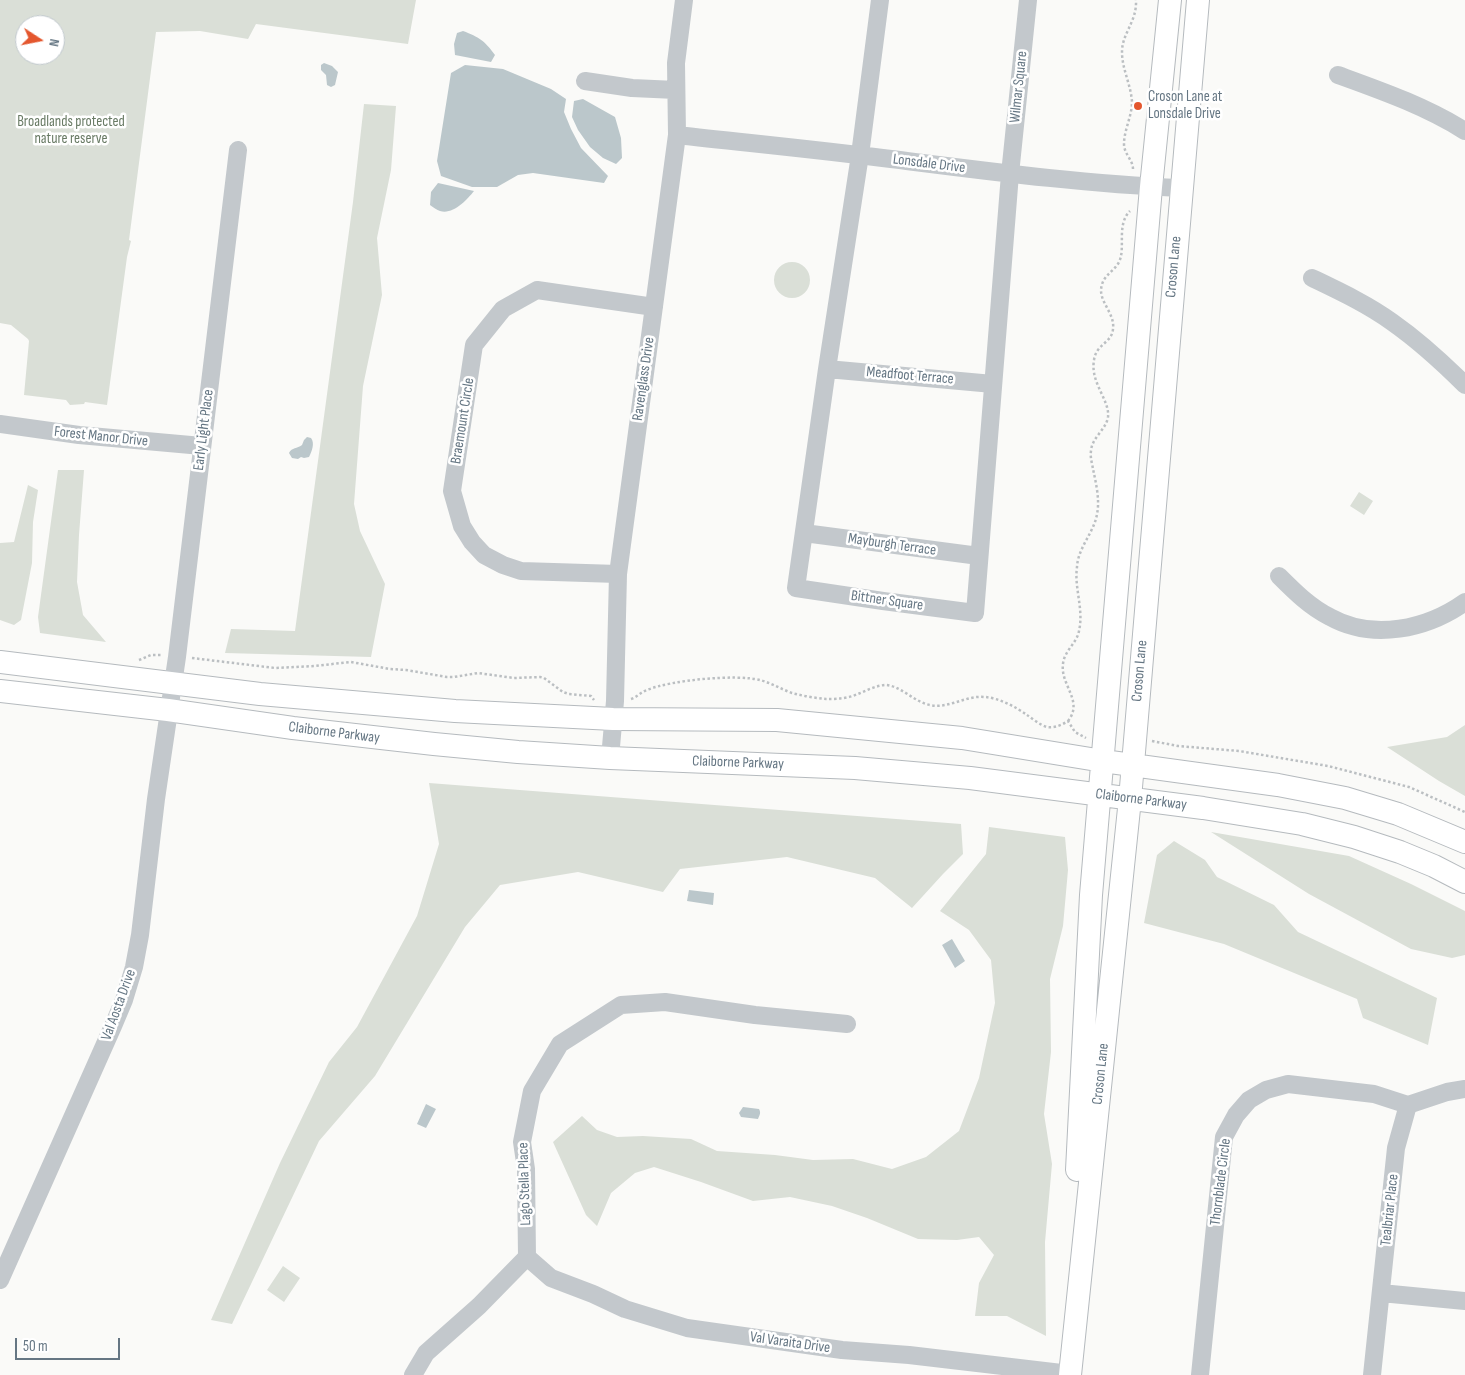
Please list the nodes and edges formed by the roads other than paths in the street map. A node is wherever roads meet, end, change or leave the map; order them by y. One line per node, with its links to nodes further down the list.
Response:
1 (684, 0): 8 (street, Ravenglass Drive)
2 (880, 0): 12 (street)
3 (1028, 0): 13 (street, Wilmar Square)
4 (1170, 0): 14 (main road, Croson Lane)
5 (1198, 0): 15 (main road, Croson Lane)
6 (1338, 75): 9 (street)
7 (585, 81): 8 (street)
8 (676, 90): 10 (street, Ravenglass Drive)
9 (1465, 131)
10 (677, 135): 12 (street, Lonsdale Drive); 17 (street, Ravenglass Drive)
11 (238, 150): 22 (street, Early Light Place)
12 (860, 155): 13 (street, Lonsdale Drive); 18 (street, Bittner Square)
13 (1010, 174): 14 (street, Lonsdale Drive); 19 (street, Bittner Square)
14 (1142, 186): 15 (street, Lonsdale Drive); 34 (main road, Croson Lane)
15 (1181, 188): 35 (main road, Croson Lane)
16 (1312, 278): 20 (street)
17 (654, 307): 25 (street, Ravenglass Drive); 25 (street, Braemount Circle)
18 (827, 368): 19 (street, Meadfoot Terrace); 23 (street, Bittner Square)
19 (994, 384): 24 (street, Bittner Square)
20 (1465, 385)
21 (0, 424): 22 (street, Forest Manor Drive)
22 (202, 446): 29 (street, Early Light Place)
23 (804, 533): 24 (street, Mayburgh Terrace); 24 (street, Bittner Square)
24 (979, 556)
25 (618, 574): 32 (street, Ravenglass Drive)
26 (1279, 576): 27 (street)
27 (1465, 602)
28 (0, 662): 29 (main road, Claiborne Parkway)
29 (172, 684): 31 (street, Early Light Place); 32 (main road, Claiborne Parkway)
30 (0, 691): 31 (main road, Claiborne Parkway)
31 (168, 710): 33 (main road, Claiborne Parkway); 44 (street, Val Aosta Drive)
32 (613, 719): 33 (street, Ravenglass Drive); 34 (main road, Claiborne Parkway)
33 (610, 758): 36 (main road, Claiborne Parkway)
34 (1103, 761): 35 (main road, Claiborne Parkway); 36 (main road, Croson Lane)
35 (1132, 764): 37 (main road, Croson Lane); 38 (main road, Claiborne Parkway)
36 (1099, 794): 37 (main road, Claiborne Parkway); 47 (main road, Croson Lane)
37 (1130, 799): 39 (main road, Claiborne Parkway); 47 (main road, Croson Lane)
38 (1465, 842)
39 (1465, 882)
40 (847, 1024): 43 (street, Lago Stella Place)
41 (1465, 1089): 42 (street)
42 (1408, 1105): 45 (street, Tealbriar Place); 50 (street, Thornblade Circle)
43 (527, 1257): 48 (street); 49 (street, Val Varaita Drive)
44 (0, 1280)
45 (1381, 1293): 46 (street); 51 (street, Tealbriar Place)
46 (1465, 1301)
47 (1074, 1341): 49 (main road, Croson Lane)
48 (413, 1375)
49 (1070, 1375)
50 (1200, 1375)
51 (1372, 1375)

